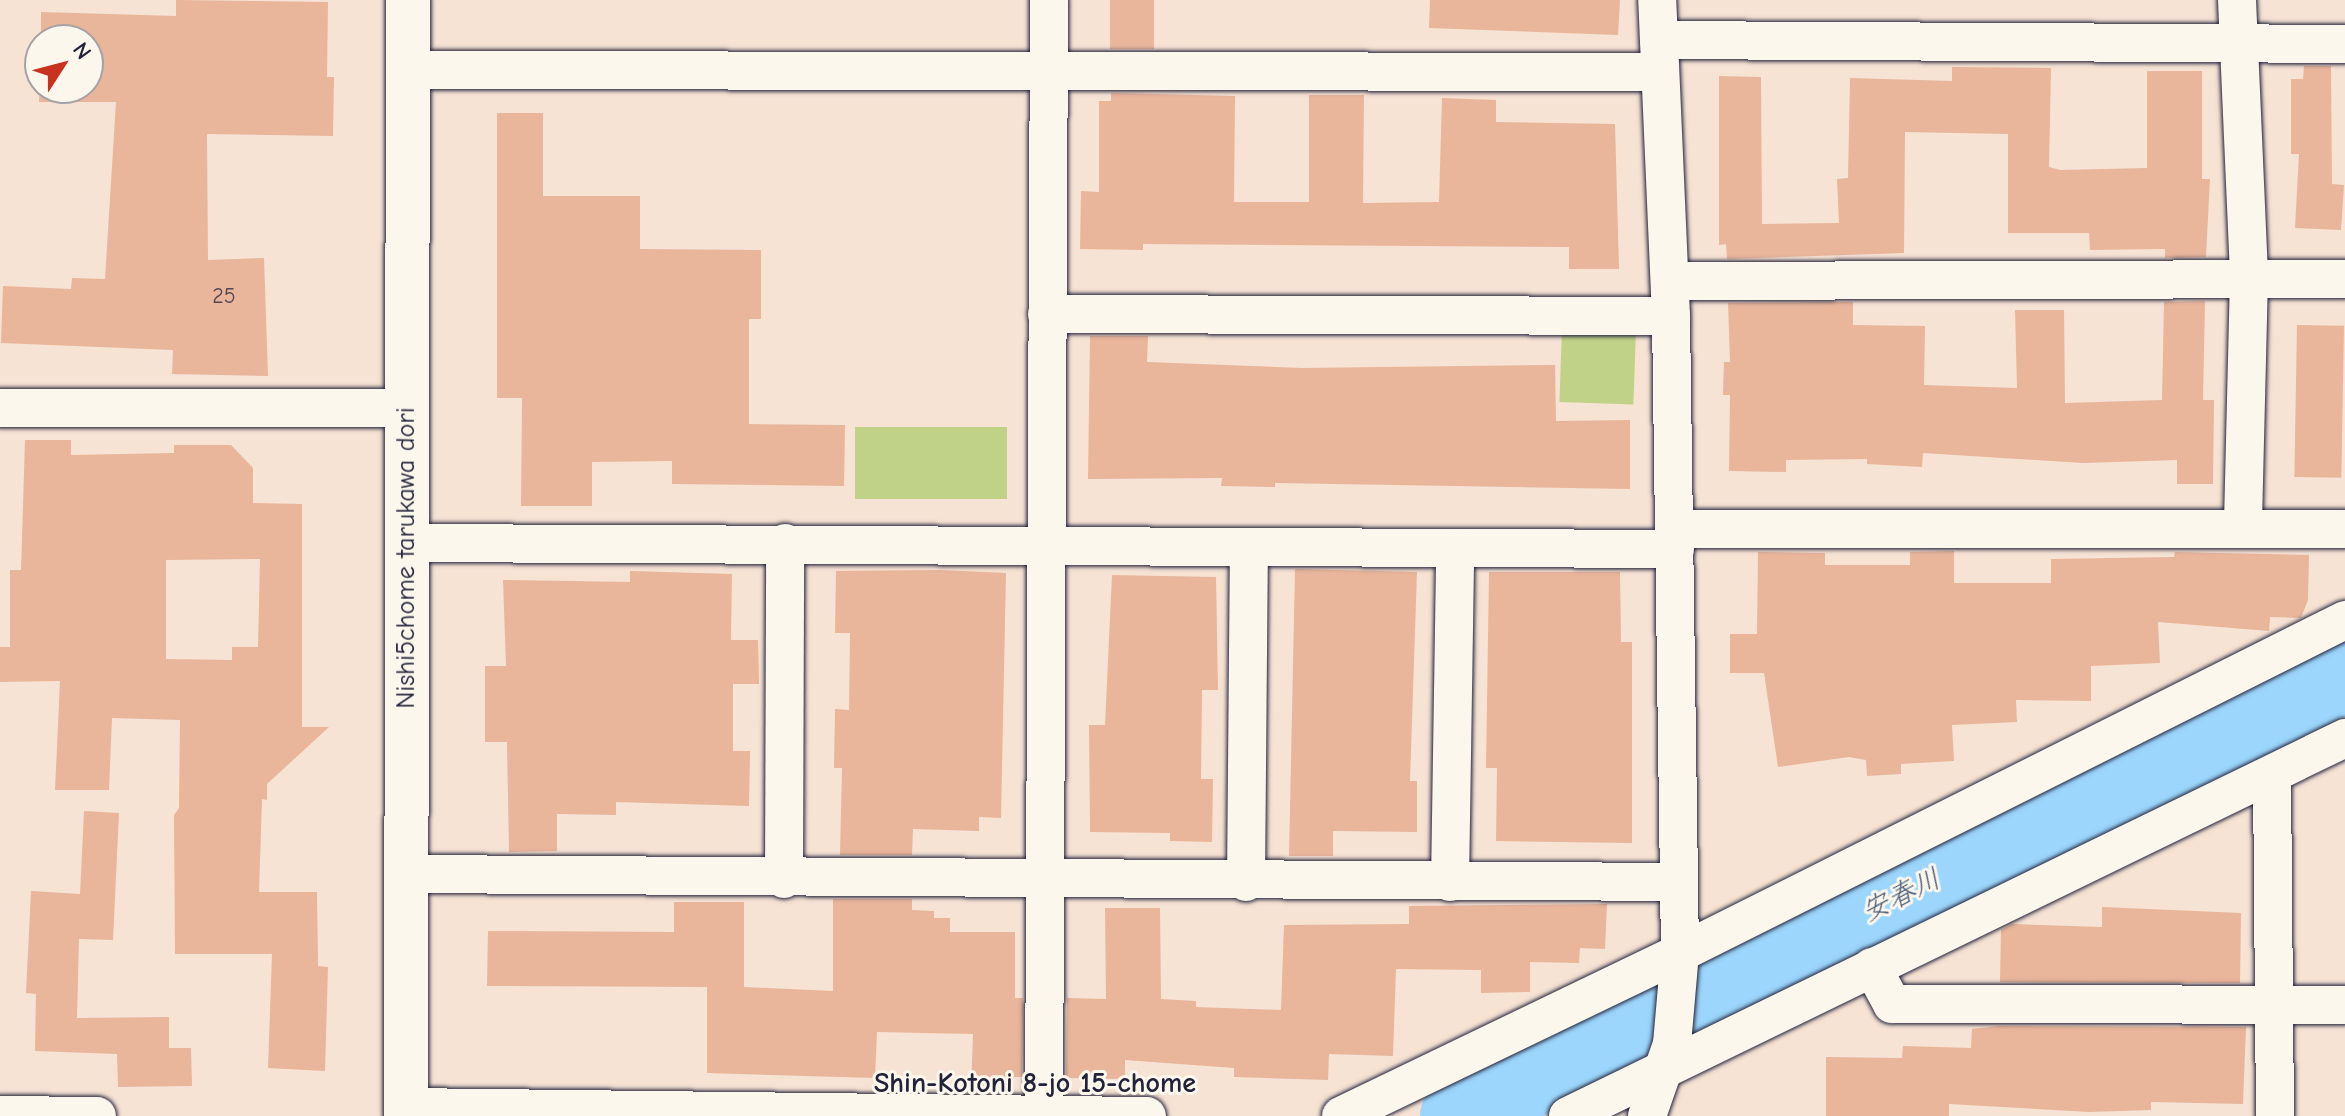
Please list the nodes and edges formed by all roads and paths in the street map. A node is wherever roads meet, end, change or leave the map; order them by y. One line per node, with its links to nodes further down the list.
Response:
1 (408, 0): 9 (main road, Nishi5chome tarukawa dori)
2 (1049, 0): 8 (street)
3 (1657, 0): 7 (street)
4 (2237, 0): 5 (street)
5 (2236, 43): 6 (street); 7 (street); 10 (street)
6 (2345, 44)
7 (1660, 56): 8 (street); 12 (street)
8 (1047, 69): 9 (street); 13 (street)
9 (406, 70): 15 (main road, Nishi5chome tarukawa dori)
10 (2249, 277): 11 (street); 12 (street); 16 (street)
11 (2345, 279)
12 (1671, 299): 13 (street); 18 (street)
13 (1047, 314): 21 (street)
14 (0, 408): 15 (street)
15 (407, 408): 19 (main road, Nishi5chome tarukawa dori)
16 (2243, 526): 17 (street); 18 (street)
17 (2345, 529)
18 (1674, 539): 23 (street); 32 (street)
19 (406, 543): 20 (street); 27 (main road, Nishi5chome tarukawa dori)
20 (785, 543): 21 (street); 28 (street)
21 (1045, 545): 22 (street); 29 (street)
22 (1249, 547): 23 (street); 30 (street)
23 (1455, 549): 31 (street)
24 (2345, 620): 33 (street)
25 (2345, 738): 26 (street)
26 (2272, 775): 34 (street); 35 (street)
27 (406, 874): 28 (street); 38 (main road, Nishi5chome tarukawa dori)
28 (784, 879): 29 (street)
29 (1046, 881): 30 (street); 40 (street)
30 (1246, 882): 31 (street)
31 (1450, 882): 32 (street)
32 (1677, 882): 33 (street)
33 (1680, 963): 37 (street); 43 (street)
34 (1872, 967): 35 (street); 37 (street)
35 (2275, 1005): 36 (street); 46 (street)
36 (2345, 1005)
37 (1667, 1056): 44 (street); 45 (street)
38 (406, 1111): 40 (street)
39 (0, 1115): 41 (street)
40 (1044, 1115): 42 (street)
41 (97, 1116)
42 (1147, 1116)
43 (1341, 1116)
44 (1568, 1116)
45 (1647, 1116)
46 (2275, 1116)

